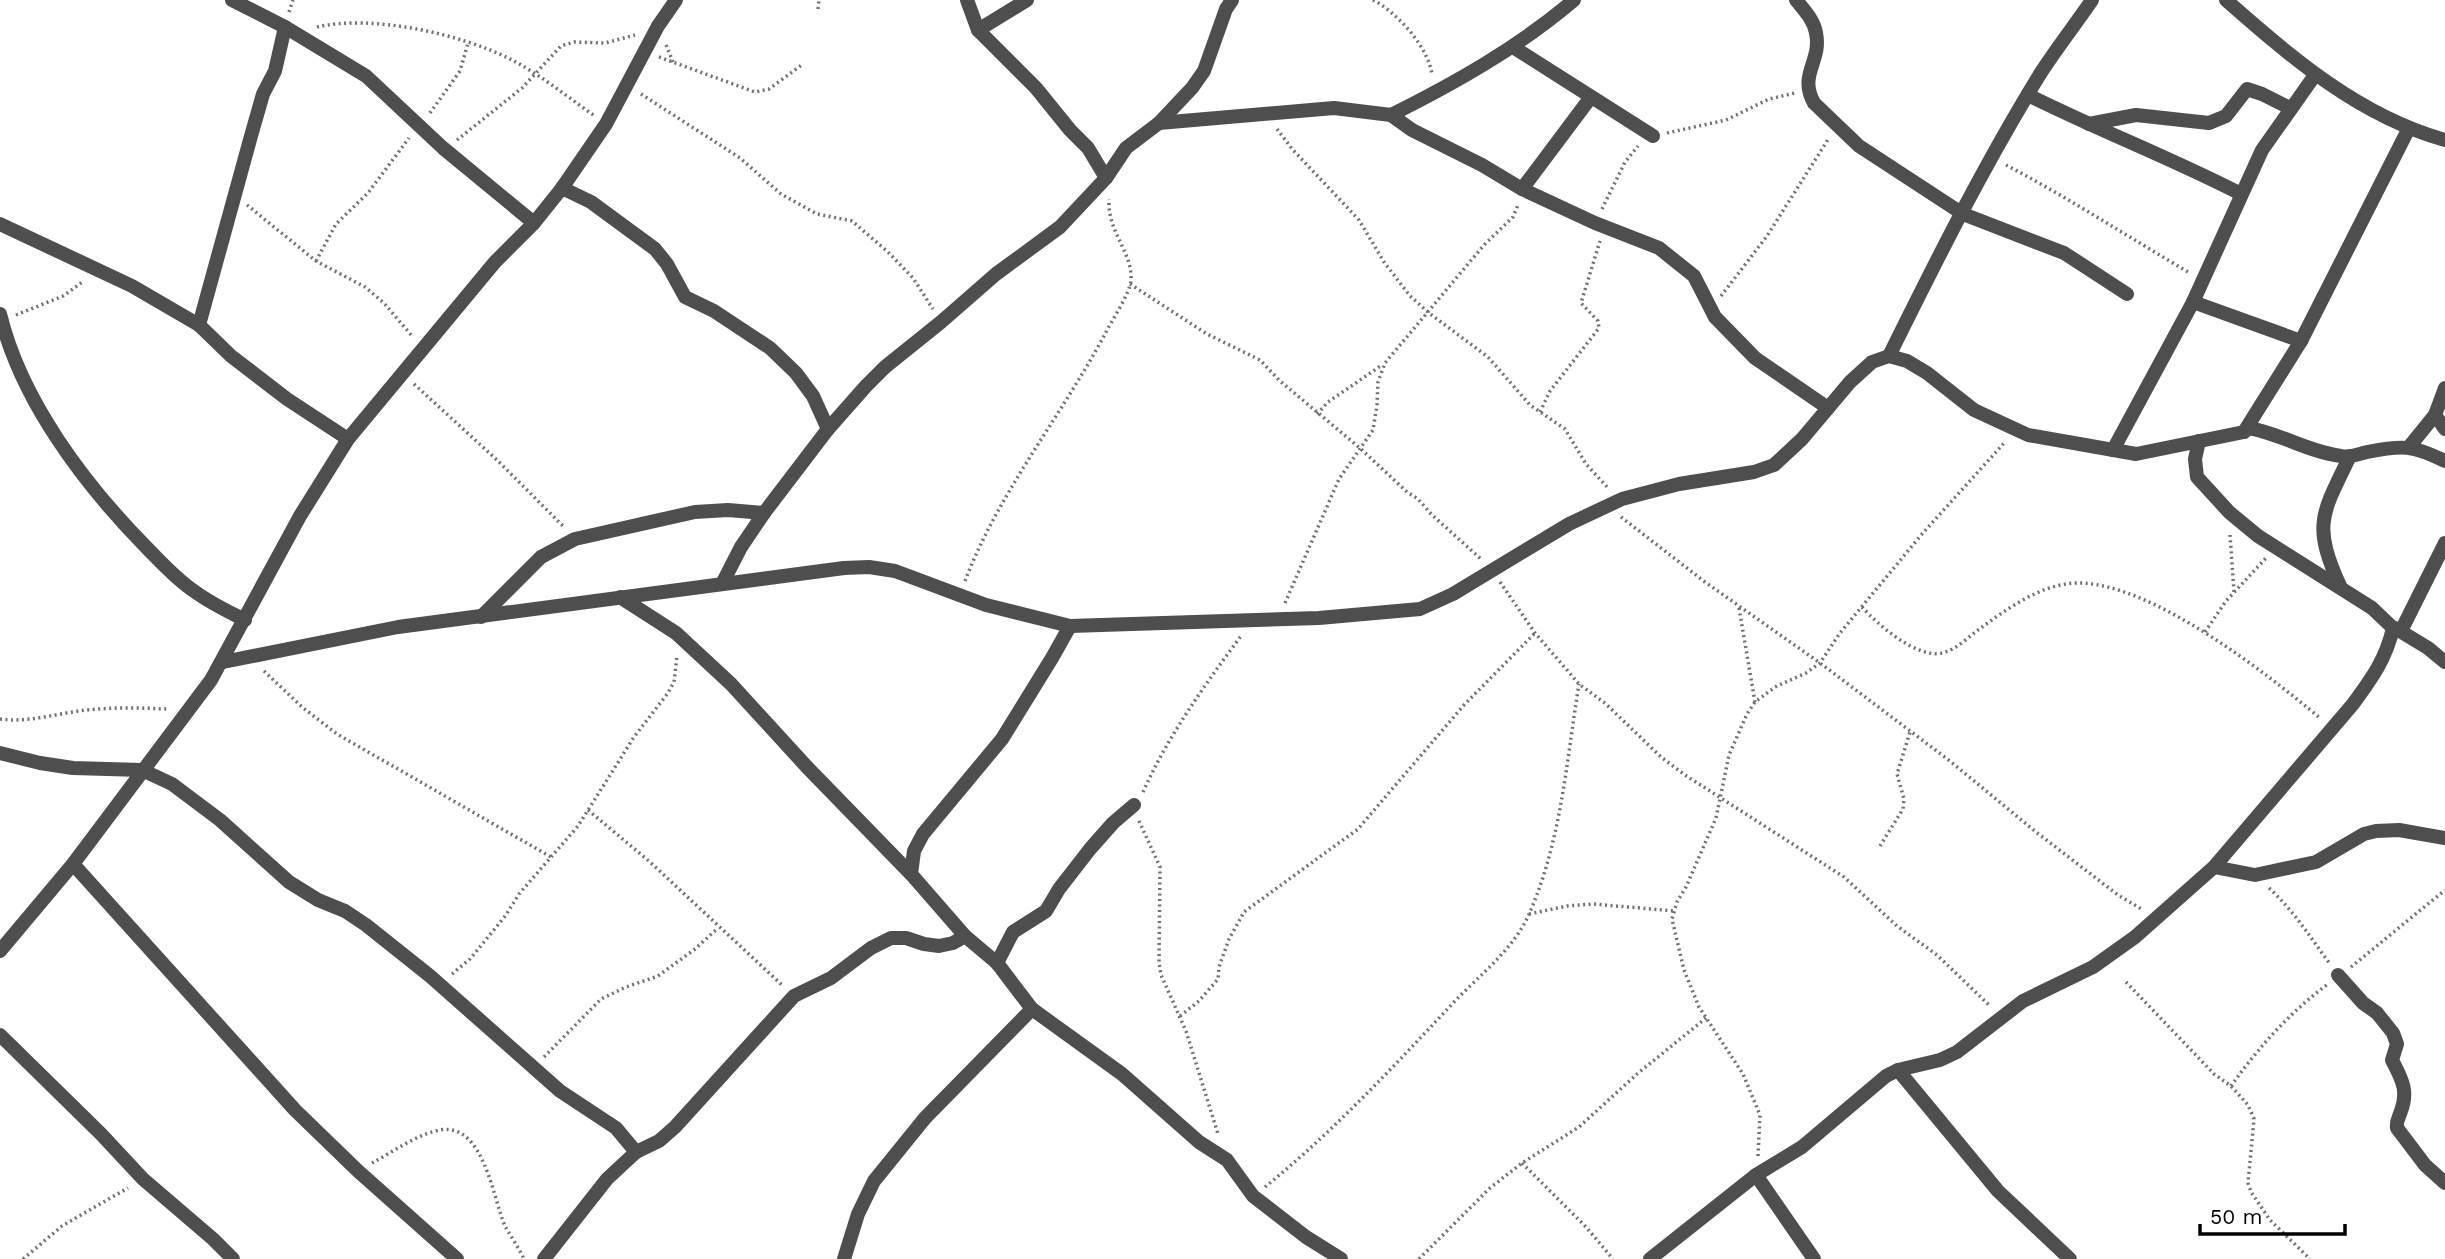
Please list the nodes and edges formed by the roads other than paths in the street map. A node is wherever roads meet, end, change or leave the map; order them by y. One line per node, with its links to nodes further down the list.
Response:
1 (232, 0): 10 (street)
2 (676, 0): 24 (street)
3 (967, 0): 11 (street)
4 (1027, 0): 11 (street)
5 (1232, 0): 18 (street)
6 (1574, 0): 12 (street)
7 (1796, 0): 27 (street)
8 (2092, 0): 14 (street)
9 (2226, 0): 13 (street)
10 (290, 30): 28 (street); 33 (street)
11 (978, 30): 23 (street)
12 (1514, 47): 15 (street); 17 (street)
13 (2315, 75): 16 (street); 20 (street)
14 (2028, 95): 19 (street); 27 (street)
15 (1591, 97): 21 (street); 25 (street)
16 (2290, 108): 19 (street); 26 (street)
17 (1391, 115): 18 (street); 25 (street)
18 (1159, 123): 23 (street)
19 (2089, 124): 26 (street)
20 (2409, 128): 22 (street); 34 (street)
21 (1653, 136)
22 (2445, 140)
23 (1106, 178): 39 (street)
24 (562, 188): 28 (street); 39 (street)
25 (1522, 189): 37 (street)
26 (2241, 194): 31 (street)
27 (1963, 214): 30 (street); 35 (street)
28 (534, 223): 42 (street)
29 (0, 224): 33 (street)
30 (2127, 294)
31 (2193, 302): 34 (street); 45 (street)
32 (1, 320): 54 (street)
33 (199, 325): 42 (street)
34 (2301, 341): 41 (street)
35 (1889, 356): 37 (street); 45 (street)
36 (2445, 388): 38 (street)
37 (1828, 408): 55 (street)
38 (2435, 415): 40 (street); 44 (street)
39 (828, 429): 48 (street)
40 (2445, 429)
41 (2244, 432): 43 (street); 46 (street)
42 (348, 439): 54 (street)
43 (2199, 440): 45 (street); 51 (street)
44 (2409, 447): 46 (street); 47 (street)
45 (2113, 450)
46 (2350, 456): 51 (street)
47 (2445, 461)
48 (764, 513): 50 (street); 53 (street)
49 (2445, 543): 56 (street)
50 (722, 584): 52 (street); 55 (street)
51 (2340, 587): 56 (street)
52 (620, 597): 53 (street); 65 (street)
53 (481, 617): 57 (street)
54 (245, 620): 57 (street)
55 (1070, 626): 65 (street)
56 (2397, 629): 58 (street); 64 (street)
57 (223, 662): 60 (street)
58 (2445, 662)
59 (0, 753): 60 (street)
60 (142, 771): 63 (street); 73 (street)
61 (1135, 805): 68 (street)
62 (2445, 838): 64 (street)
63 (73, 864): 67 (street); 77 (street)
64 (2214, 867): 72 (street)
65 (911, 874): 66 (street)
66 (965, 936): 68 (street); 73 (street)
67 (0, 951)
68 (997, 963): 70 (street)
69 (2338, 975): 75 (street)
70 (1032, 1009): 79 (street); 80 (street)
71 (0, 1035): 76 (street)
72 (1898, 1070): 74 (street); 83 (street)
73 (636, 1153): 78 (street)
74 (1756, 1175): 81 (street); 82 (street)
75 (2445, 1183)
76 (233, 1259)
77 (457, 1259)
78 (544, 1259)
79 (844, 1259)
80 (1341, 1259)
81 (1650, 1259)
82 (1814, 1259)
83 (2070, 1259)

